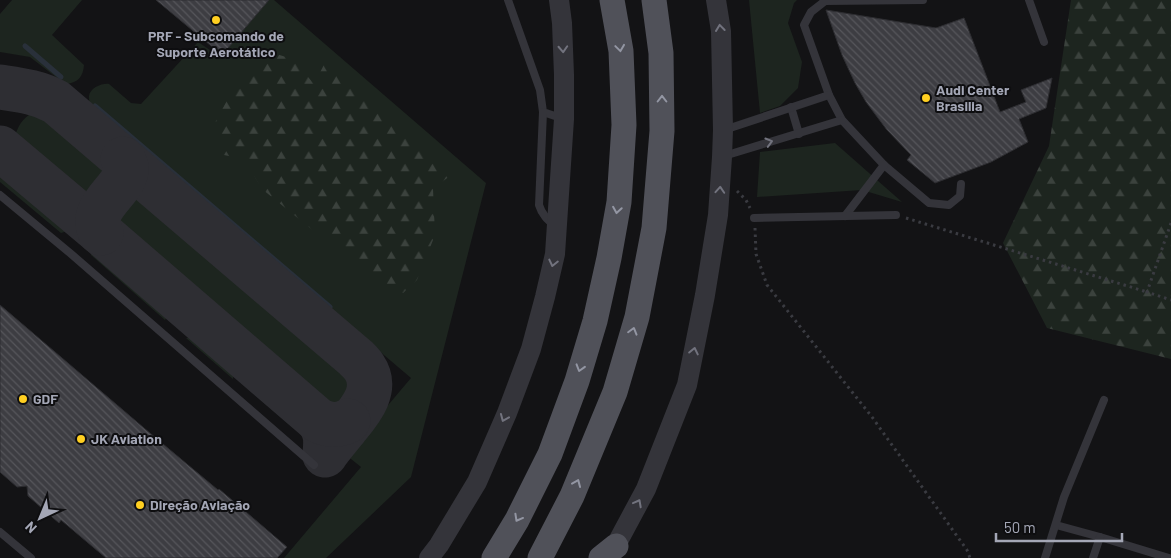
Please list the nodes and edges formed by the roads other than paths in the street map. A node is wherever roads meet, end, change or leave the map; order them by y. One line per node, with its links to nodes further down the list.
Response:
1 (508, 0): 11 (lane)
2 (559, 0): 12 (street, one-way to 12)
3 (612, 0): 32 (main road, one-way to 32)
4 (654, 0): 33 (main road, one-way to 4)
5 (716, 0): 14 (street, one-way to 5)
6 (923, 0): 9 (lane)
7 (1029, 0): 8 (lane)
8 (1044, 42)
9 (829, 95): 10 (lane); 13 (lane)
10 (791, 108): 14 (lane); 15 (lane)
11 (543, 112): 12 (lane); 23 (lane)
12 (564, 119): 23 (street)
13 (842, 120): 15 (lane); 16 (lane)
14 (723, 130): 17 (street)
15 (799, 134): 17 (lane, one-way to 15)
16 (884, 165): 18 (lane); 21 (lane)
17 (722, 166): 29 (street, one-way to 17)
18 (961, 184)
19 (0, 195): 25 (lane)
20 (896, 215): 21 (lane)
21 (845, 216): 22 (lane)
22 (754, 218)
23 (557, 228): 31 (street, one-way to 31)
24 (1104, 400): 26 (lane)
25 (314, 465)
26 (1056, 525): 28 (lane); 34 (lane)
27 (0, 532): 30 (lane)
28 (1100, 537): 35 (lane); 36 (lane)
29 (609, 554)
30 (30, 558)
31 (429, 558)
32 (494, 558)
33 (540, 558)
34 (1045, 558)
35 (1094, 558)
36 (1169, 558)

